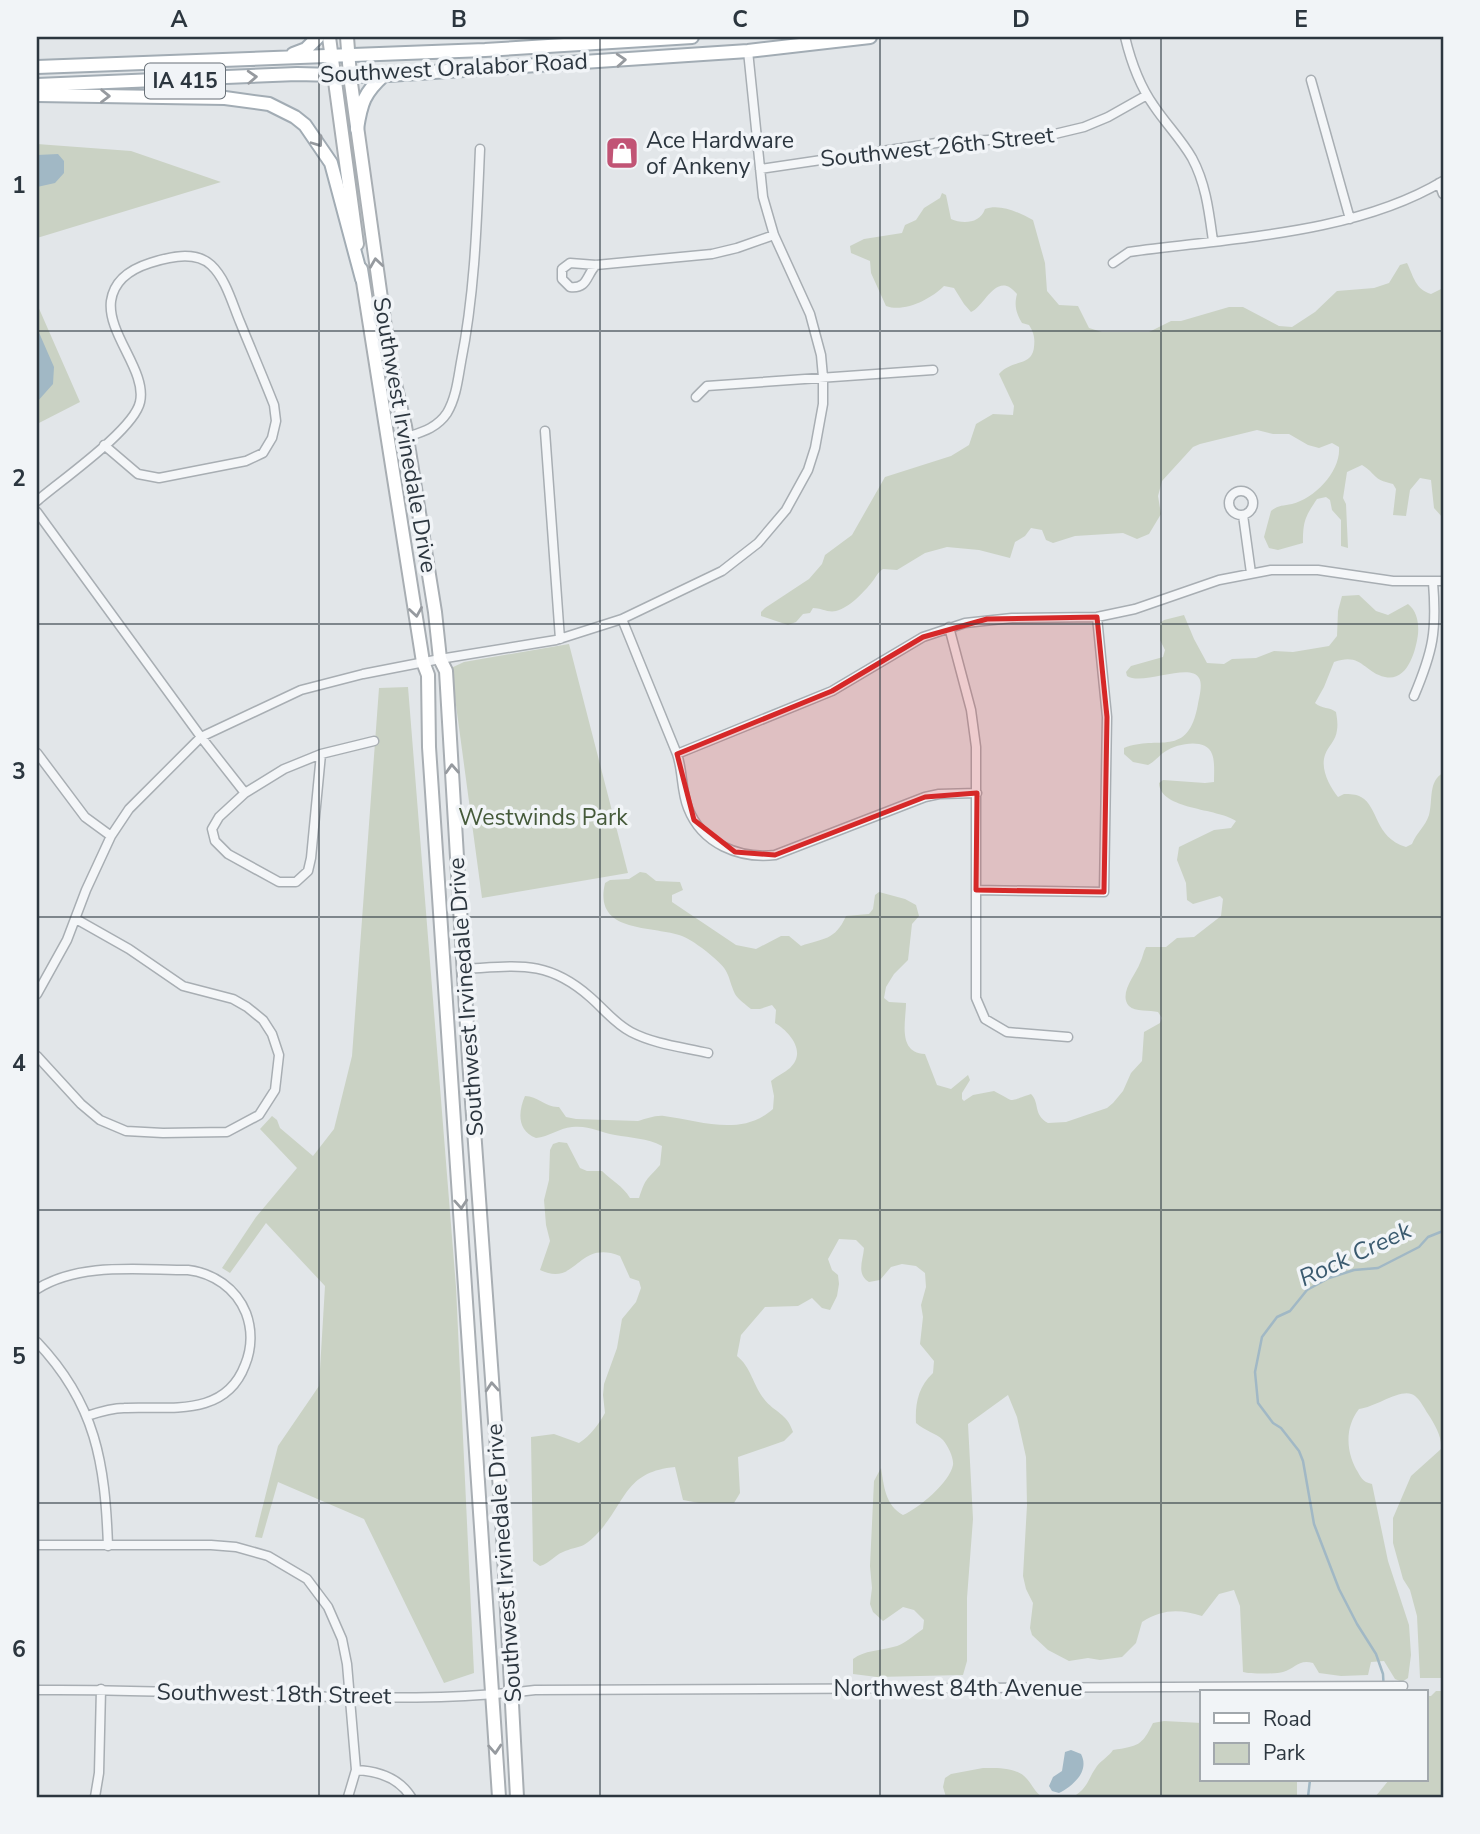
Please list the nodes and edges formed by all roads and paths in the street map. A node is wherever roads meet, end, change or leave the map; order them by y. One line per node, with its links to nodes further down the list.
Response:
1 (318, 37): 10 (main road)
2 (329, 37): 9 (main road, Southwest Irvinedale Drive)
3 (347, 37): 8 (main road, Southwest Irvinedale Drive)
4 (692, 37): 8 (main road, Southwest Oralabor Road / IA 415)
5 (870, 37): 7 (main road, Southwest Oralabor Road / IA 415)
6 (1125, 37): 18 (street)
7 (748, 51): 12 (main road, Southwest Oralabor Road / IA 415, one-way to 7); 21 (street)
8 (348, 56): 9 (main road, Southwest Oralabor Road / IA 415); 14 (main road, Southwest Irvinedale Drive)
9 (330, 57): 10 (main road, Southwest Oralabor Road / IA 415); 13 (main road, Southwest Irvinedale Drive)
10 (274, 58): 11 (main road, Southwest Oralabor Road / IA 415)
11 (37, 67)
12 (385, 75): 14 (main road, Southwest Oralabor Road / IA 415); 19 (main road)
13 (333, 76): 14 (main road, Southwest Oralabor Road / IA 415); 16 (main road, Southwest Oralabor Road / IA 415, one-way to 13); 29 (main road, Southwest Irvinedale Drive)
14 (350, 76): 19 (main road, Southwest Irvinedale Drive)
15 (1311, 80): 24 (street)
16 (37, 85)
17 (37, 95): 29 (main road, one-way to 29)
18 (1147, 95): 21 (street, Southwest 26th Street); 26 (street)
19 (357, 129): 34 (main road, Southwest Irvinedale Drive, one-way to 19)
20 (480, 149): 34 (street)
21 (760, 169): 25 (street)
22 (1441, 182): 23 (street); 24 (street)
23 (1443, 194)
24 (1350, 219): 26 (street)
25 (774, 235): 28 (street); 31 (street)
26 (1213, 241): 27 (street)
27 (1113, 263)
28 (596, 265)
29 (362, 279): 47 (main road, Southwest Irvinedale Drive, one-way to 47)
30 (933, 370): 31 (street)
31 (823, 377): 32 (street); 43 (street)
32 (696, 397)
33 (545, 431): 45 (street)
34 (407, 437): 46 (main road, Southwest Irvinedale Drive)
35 (104, 446): 35 (street); 36 (street)
36 (37, 501)
37 (37, 512): 49 (street)
38 (1242, 515): 39 (street)
39 (1251, 573): 41 (street); 42 (street)
40 (1443, 581): 41 (street)
41 (1433, 582): 48 (street)
42 (1097, 617): 44 (street); 57 (street)
43 (622, 619): 45 (street); 53 (street)
44 (949, 627): 53 (street); 55 (street)
45 (560, 639): 46 (street)
46 (440, 659): 47 (street); 59 (main road, Southwest Irvinedale Drive, one-way to 46)
47 (423, 662): 49 (street); 65 (main road, Southwest Irvinedale Drive)
48 (1414, 696)
49 (201, 737): 54 (street); 56 (street)
50 (374, 741): 52 (street)
51 (37, 753): 56 (street)
52 (321, 754): 54 (street); 54 (street)
53 (677, 754): 55 (street)
54 (245, 793)
55 (977, 793): 57 (street)
56 (111, 835): 58 (street)
57 (976, 890): 61 (street)
58 (76, 919): 60 (street); 63 (street)
59 (464, 968): 62 (street); 64 (main road, Southwest Irvinedale Drive)
60 (37, 994)
61 (1068, 1037)
62 (708, 1053)
63 (37, 1056)
64 (477, 1163): 65 (main road); 74 (main road, Southwest Irvinedale Drive, one-way to 64)
65 (458, 1165): 75 (main road, Southwest Irvinedale Drive, one-way to 75)
66 (37, 1289): 68 (street)
67 (37, 1342): 68 (street)
68 (87, 1416): 70 (street)
69 (37, 1545): 70 (street)
70 (108, 1546): 76 (street)
71 (1399, 1686): 74 (street, Northwest 84th Avenue)
72 (101, 1689): 73 (street, Southwest 18th Street); 76 (street, Southwest 18th Street); 78 (street)
73 (37, 1690)
74 (512, 1693): 75 (street, Southwest 18th Street); 82 (main road, Southwest Irvinedale Drive)
75 (492, 1694): 76 (street, Southwest 18th Street); 81 (main road, Southwest Irvinedale Drive, one-way to 81)
76 (349, 1697): 77 (street)
77 (356, 1770): 79 (street); 80 (street)
78 (95, 1797)
79 (348, 1797)
80 (411, 1797)
81 (499, 1797)
82 (517, 1797)

